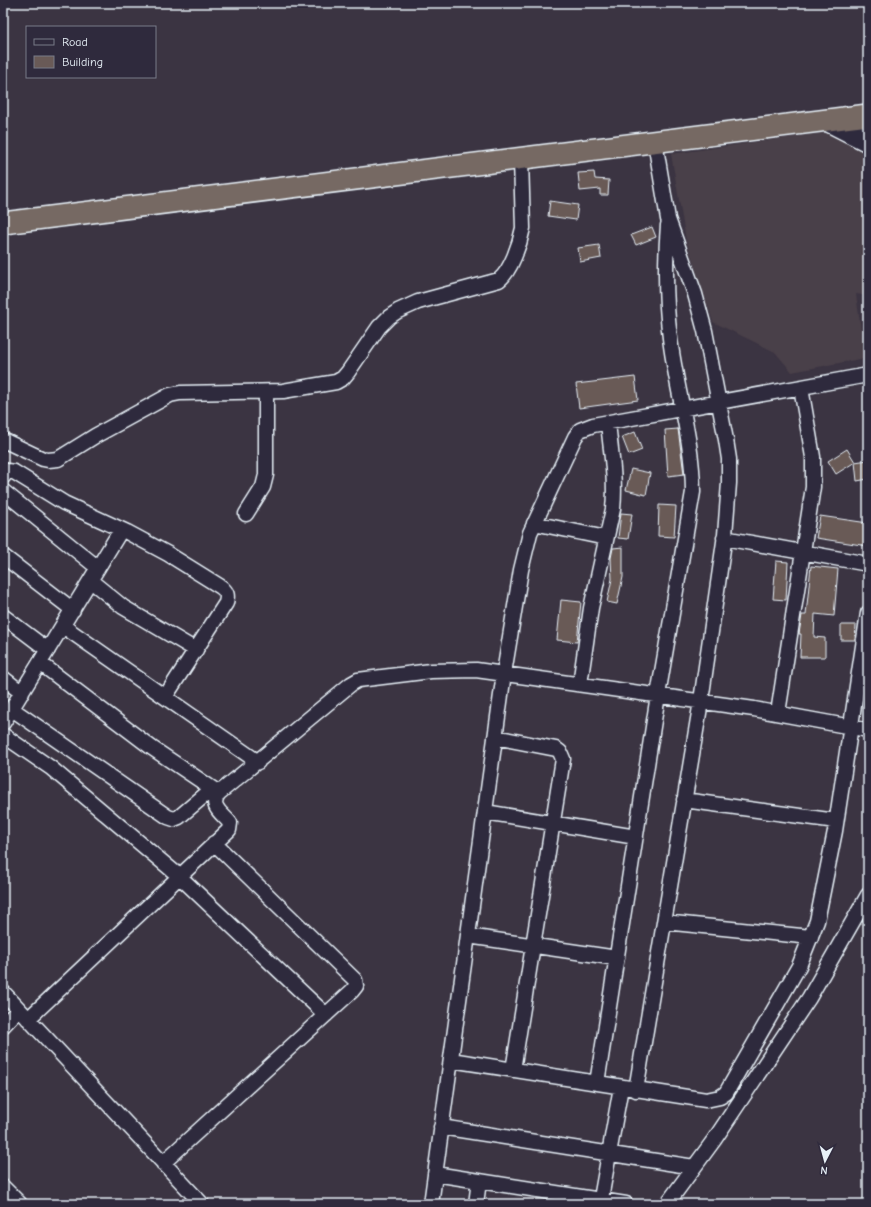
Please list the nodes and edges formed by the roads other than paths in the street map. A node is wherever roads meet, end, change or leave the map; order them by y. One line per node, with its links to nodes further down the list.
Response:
1 (868, 116): 2 (highway)
2 (830, 120): 3 (street); 4 (highway); 5 (street)
3 (868, 134)
4 (655, 142): 6 (highway); 7 (street)
5 (868, 146)
6 (521, 159): 8 (highway); 11 (street)
7 (668, 219): 12 (street); 13 (street)
8 (3, 223)
9 (868, 375): 10 (street)
10 (801, 388): 12 (street); 23 (street)
11 (266, 392): 15 (street); 18 (street)
12 (719, 402): 13 (street); 22 (street)
13 (682, 409): 14 (street); 39 (street)
14 (608, 423): 19 (street); 21 (street)
15 (3, 440)
16 (3, 477): 20 (street)
17 (3, 491): 26 (street)
18 (246, 514)
19 (534, 523): 21 (street); 35 (street)
20 (122, 530): 26 (street); 33 (street)
21 (606, 538): 37 (street)
22 (724, 538): 23 (street); 41 (street)
23 (803, 554): 25 (street); 43 (street)
24 (3, 556): 28 (street)
25 (868, 564)
26 (98, 568): 27 (street)
27 (90, 581): 28 (street); 33 (street)
28 (73, 610): 31 (street)
29 (868, 613): 45 (street)
30 (3, 616): 32 (street)
31 (63, 626): 32 (street); 40 (street)
32 (48, 650): 34 (street)
33 (196, 650): 40 (street)
34 (40, 663): 38 (street); 50 (street)
35 (504, 673): 37 (street); 48 (street); 49 (street)
36 (3, 678): 38 (street)
37 (580, 684): 39 (street)
38 (22, 693): 42 (street)
39 (658, 695): 41 (street); 55 (street)
40 (165, 697): 49 (street)
41 (701, 701): 43 (street); 51 (street)
42 (12, 709): 44 (street); 50 (street)
43 (778, 713): 45 (street)
44 (3, 723)
45 (850, 727): 46 (street); 53 (street)
46 (868, 730)
47 (3, 735): 57 (street)
48 (495, 737): 52 (street); 54 (street)
49 (258, 762): 50 (street)
50 (215, 791): 56 (street)
51 (684, 800): 53 (street); 59 (street)
52 (485, 812): 54 (street); 60 (street)
53 (836, 821): 61 (street)
54 (552, 824): 55 (street); 62 (street)
55 (636, 837): 63 (street)
56 (214, 843): 57 (street); 66 (street)
57 (179, 876): 65 (street); 66 (street)
58 (868, 895): 76 (street)
59 (664, 922): 61 (street); 72 (street)
60 (468, 936): 62 (street); 68 (street)
61 (811, 938): 72 (street)
62 (533, 946): 63 (street); 69 (street)
63 (617, 958): 70 (street)
64 (3, 992): 65 (street)
65 (24, 1014): 67 (street); 75 (street)
66 (326, 1015): 75 (street)
67 (3, 1026)
68 (451, 1060): 69 (street); 73 (street)
69 (513, 1070): 70 (street)
70 (597, 1084): 71 (street)
71 (621, 1087): 72 (street); 74 (street)
72 (636, 1090)
73 (442, 1126): 74 (street); 77 (street)
74 (610, 1152): 76 (street); 81 (street)
75 (163, 1163): 83 (street)
76 (694, 1167): 87 (street)
77 (435, 1174): 78 (street); 84 (street)
78 (479, 1181): 80 (street); 85 (street)
79 (3, 1187): 82 (street)
80 (548, 1198): 81 (street)
81 (601, 1202): 86 (street)
82 (20, 1204)
83 (202, 1204)
84 (431, 1204)
85 (476, 1204)
86 (626, 1204)
87 (667, 1204)

